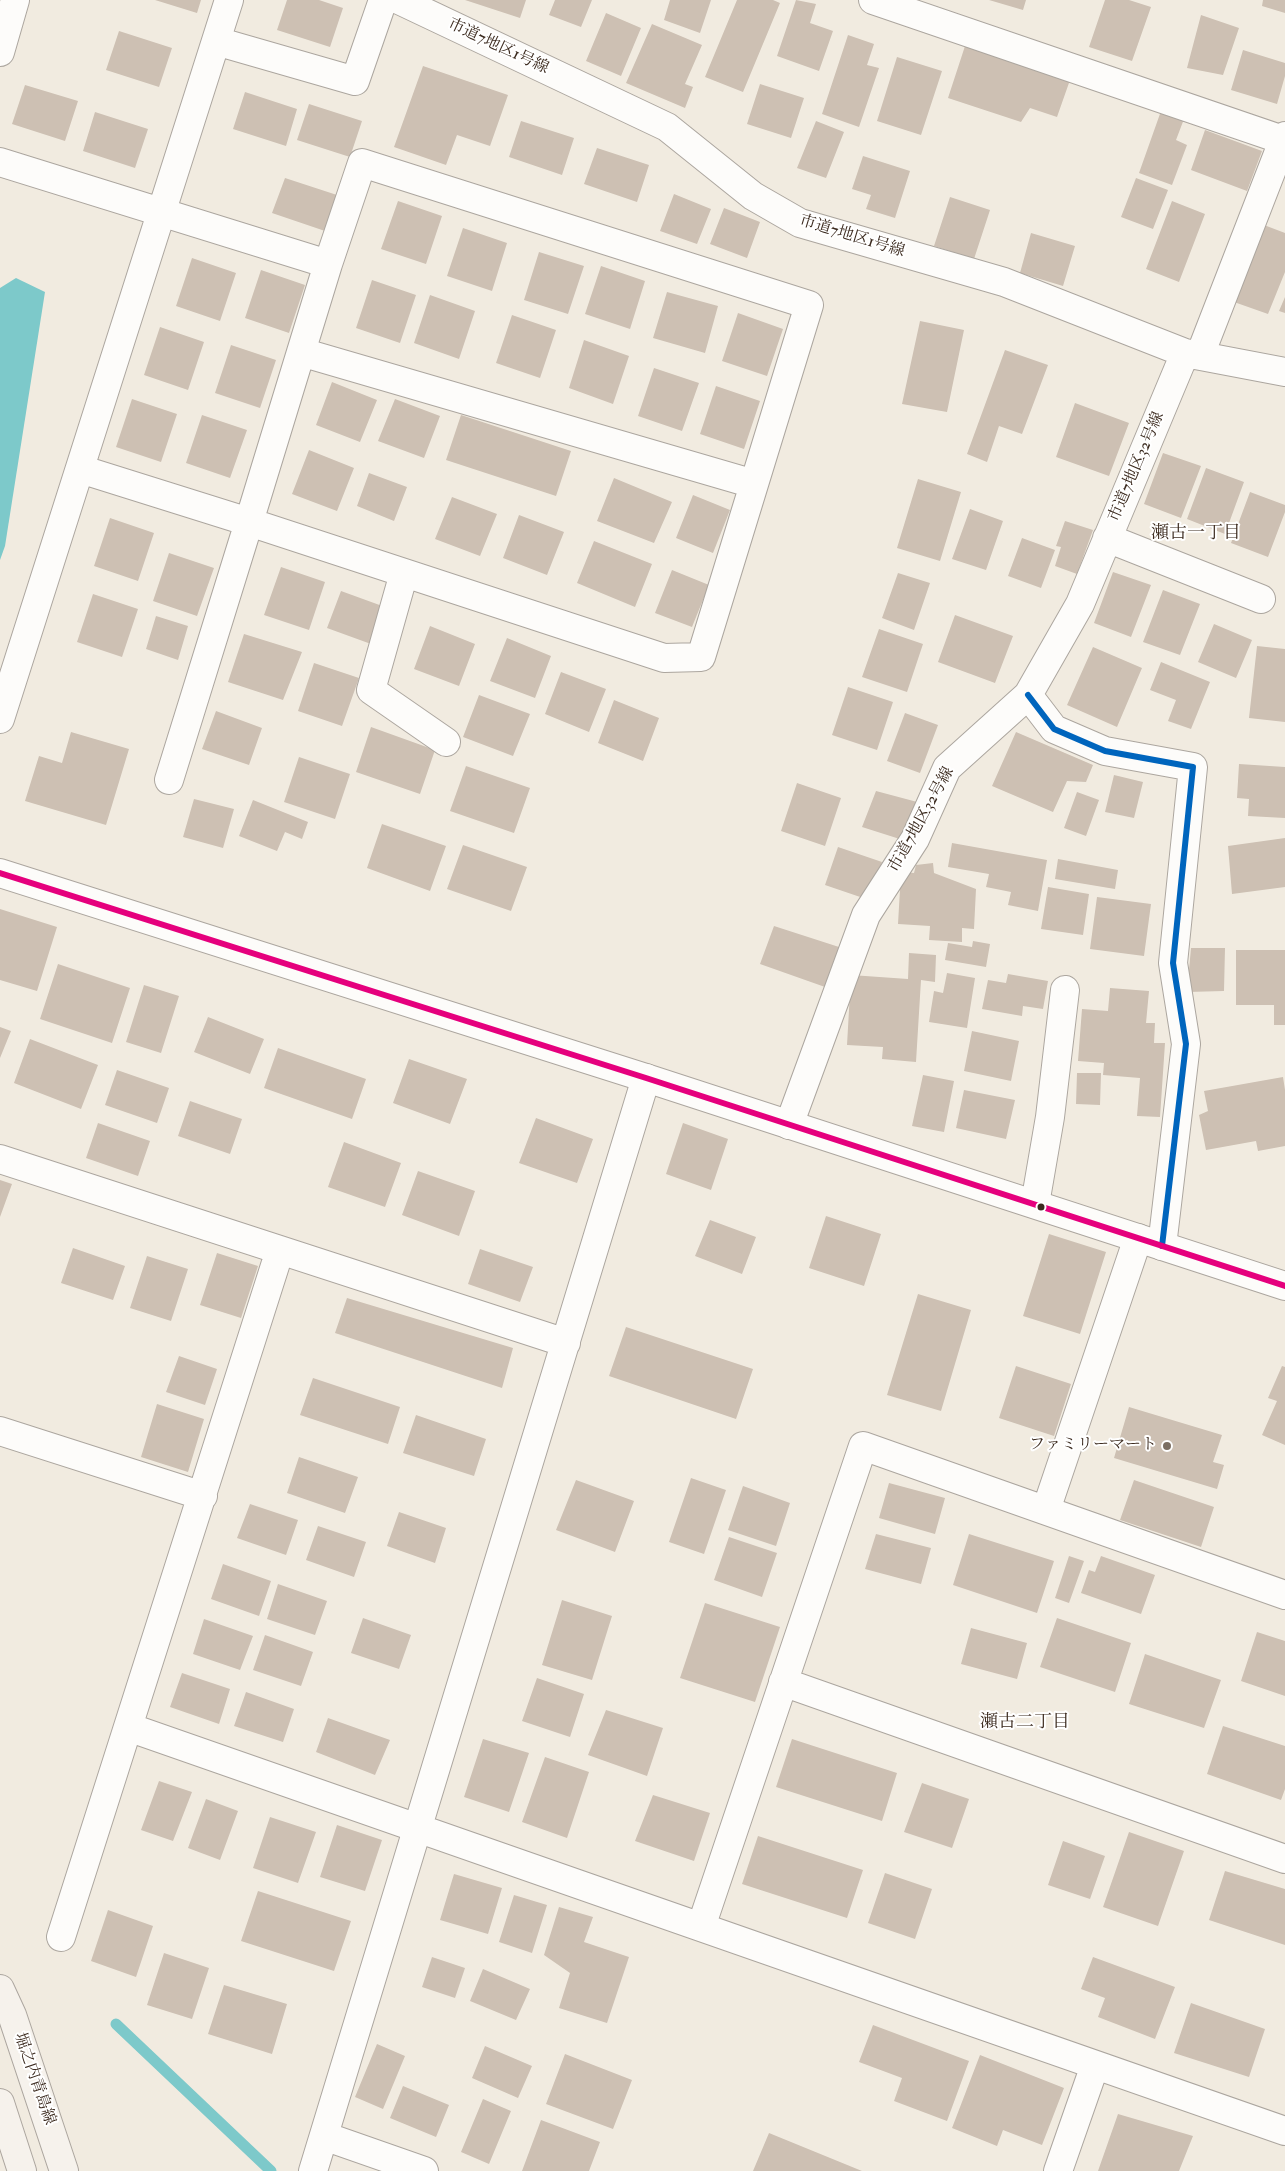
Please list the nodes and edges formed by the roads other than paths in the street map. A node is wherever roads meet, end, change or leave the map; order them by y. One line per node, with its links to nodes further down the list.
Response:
1 (15, 0): 7 (street)
2 (229, 0): 6 (street)
3 (383, 0): 6 (street)
4 (399, 0): 13 (street, 市道7地区1号線)
5 (873, 0): 8 (street)
6 (216, 40): 10 (street)
7 (0, 52)
8 (1284, 138): 13 (street, 市道7地区32号線)
9 (0, 162): 10 (street)
10 (162, 212): 11 (street); 15 (street)
11 (328, 264): 12 (street); 16 (street)
12 (301, 352): 16 (street); 17 (street)
13 (1192, 354): 14 (street, 市道7地区1号線); 18 (street, 市道7地区32号線)
14 (1285, 372)
15 (80, 469): 17 (street); 22 (street)
16 (754, 484): 19 (street)
17 (248, 522): 19 (street); 24 (street)
18 (1107, 538): 20 (street); 21 (street, 市道7地区32号線)
19 (404, 573): 23 (street)
20 (1261, 599)
21 (1028, 695): 28 (street, 市道7地区32号線); 31 (street)
22 (1, 713)
23 (446, 742)
24 (169, 780)
25 (0, 873): 27 (street)
26 (1065, 990): 30 (street)
27 (646, 1078): 28 (street); 34 (street)
28 (789, 1125): 30 (street)
29 (0, 1159): 32 (street)
30 (1035, 1204): 31 (street)
31 (1150, 1242): 33 (street); 37 (street)
32 (280, 1250): 34 (street); 36 (street)
33 (1285, 1286)
34 (566, 1343): 41 (street)
35 (0, 1431): 36 (street)
36 (203, 1496): 40 (street)
37 (1046, 1510): 38 (street); 39 (street)
38 (1285, 1595)
39 (783, 1682): 42 (street); 43 (street)
40 (128, 1727): 41 (street); 44 (street)
41 (416, 1827): 43 (street); 49 (street)
42 (1285, 1859)
43 (700, 1927): 46 (street)
44 (61, 1937)
45 (0, 1989): 51 (main road, 堀之内青島線)
46 (1095, 2065): 48 (street); 54 (street)
47 (0, 2104): 50 (main road)
48 (1283, 2124)
49 (324, 2136): 52 (street); 53 (street)
50 (22, 2171)
51 (64, 2171)
52 (313, 2171)
53 (424, 2171)
54 (1058, 2171)

